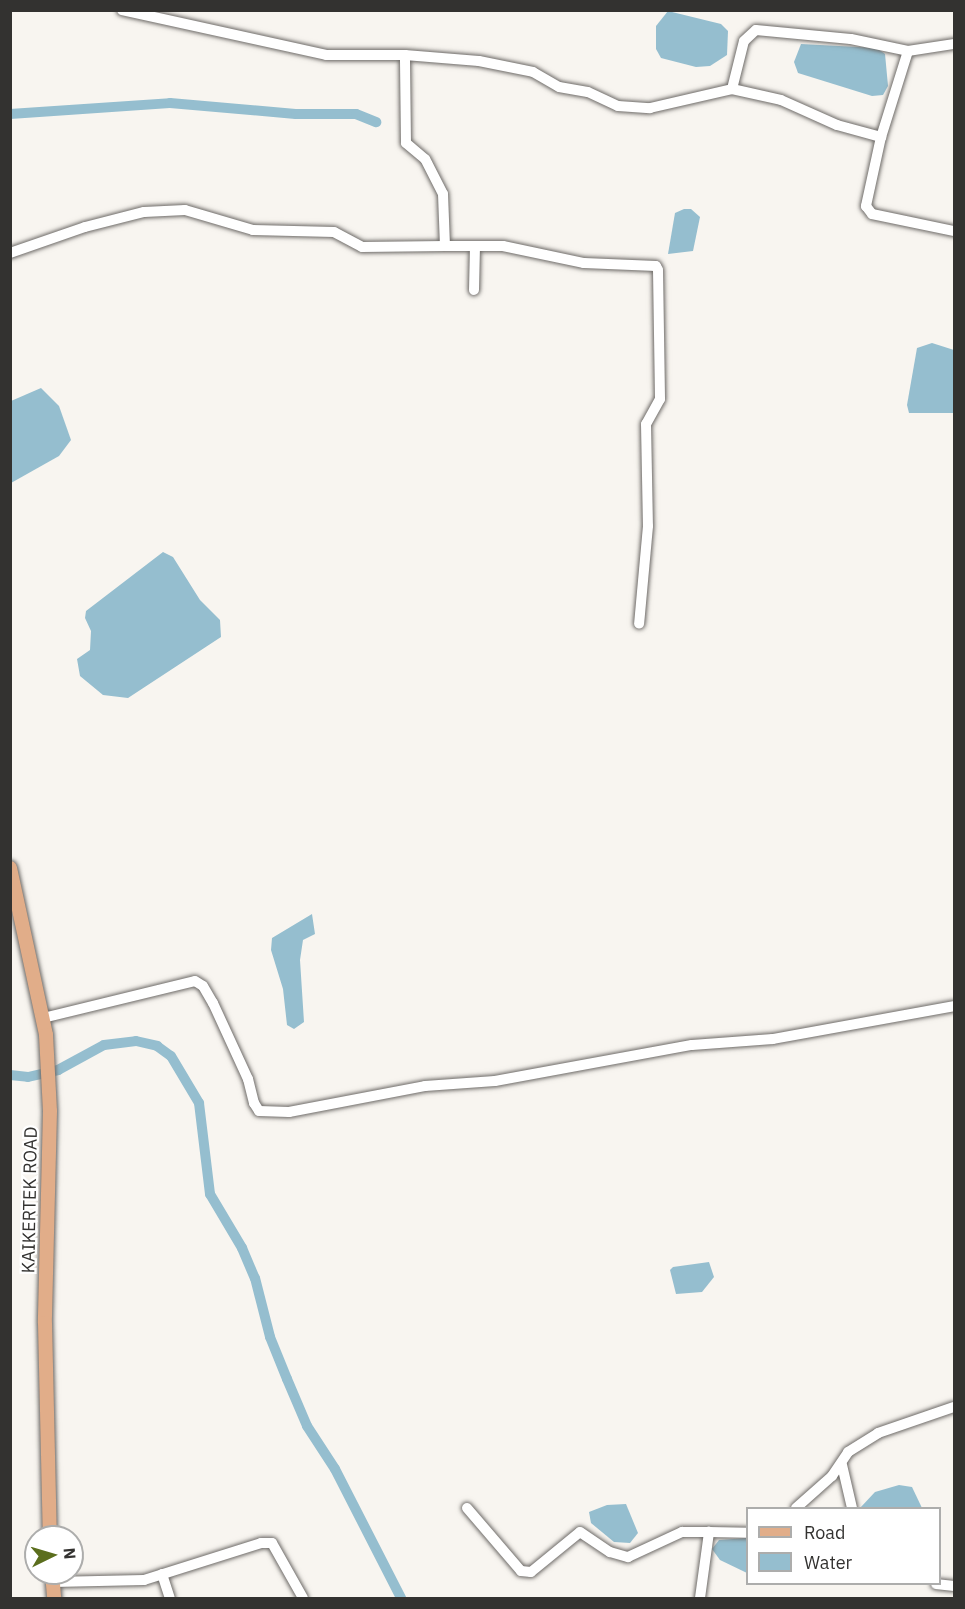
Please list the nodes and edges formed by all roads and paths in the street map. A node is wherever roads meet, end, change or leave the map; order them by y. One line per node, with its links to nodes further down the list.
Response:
1 (122, 10): 4 (street)
2 (954, 44): 3 (street)
3 (908, 51): 5 (street); 6 (street)
4 (405, 55): 5 (street); 8 (street)
5 (732, 89): 6 (street)
6 (881, 137): 7 (street)
7 (954, 231)
8 (446, 246): 9 (street); 10 (street)
9 (475, 246): 11 (street); 12 (street)
10 (10, 253)
11 (474, 290)
12 (639, 624)
13 (10, 868): 15 (main road, KAIKERTEK ROAD)
14 (954, 1006): 15 (street)
15 (43, 1018): 21 (main road, KAIKERTEK ROAD)
16 (954, 1407): 17 (street)
17 (842, 1465): 18 (street); 19 (street)
18 (797, 1507)
19 (852, 1507)
20 (467, 1508): 22 (street)
21 (51, 1525)
22 (709, 1532): 23 (street); 28 (street)
23 (746, 1533)
24 (162, 1574): 25 (street); 26 (street); 27 (street)
25 (84, 1578)
26 (170, 1599)
27 (303, 1599)
28 (700, 1599)

